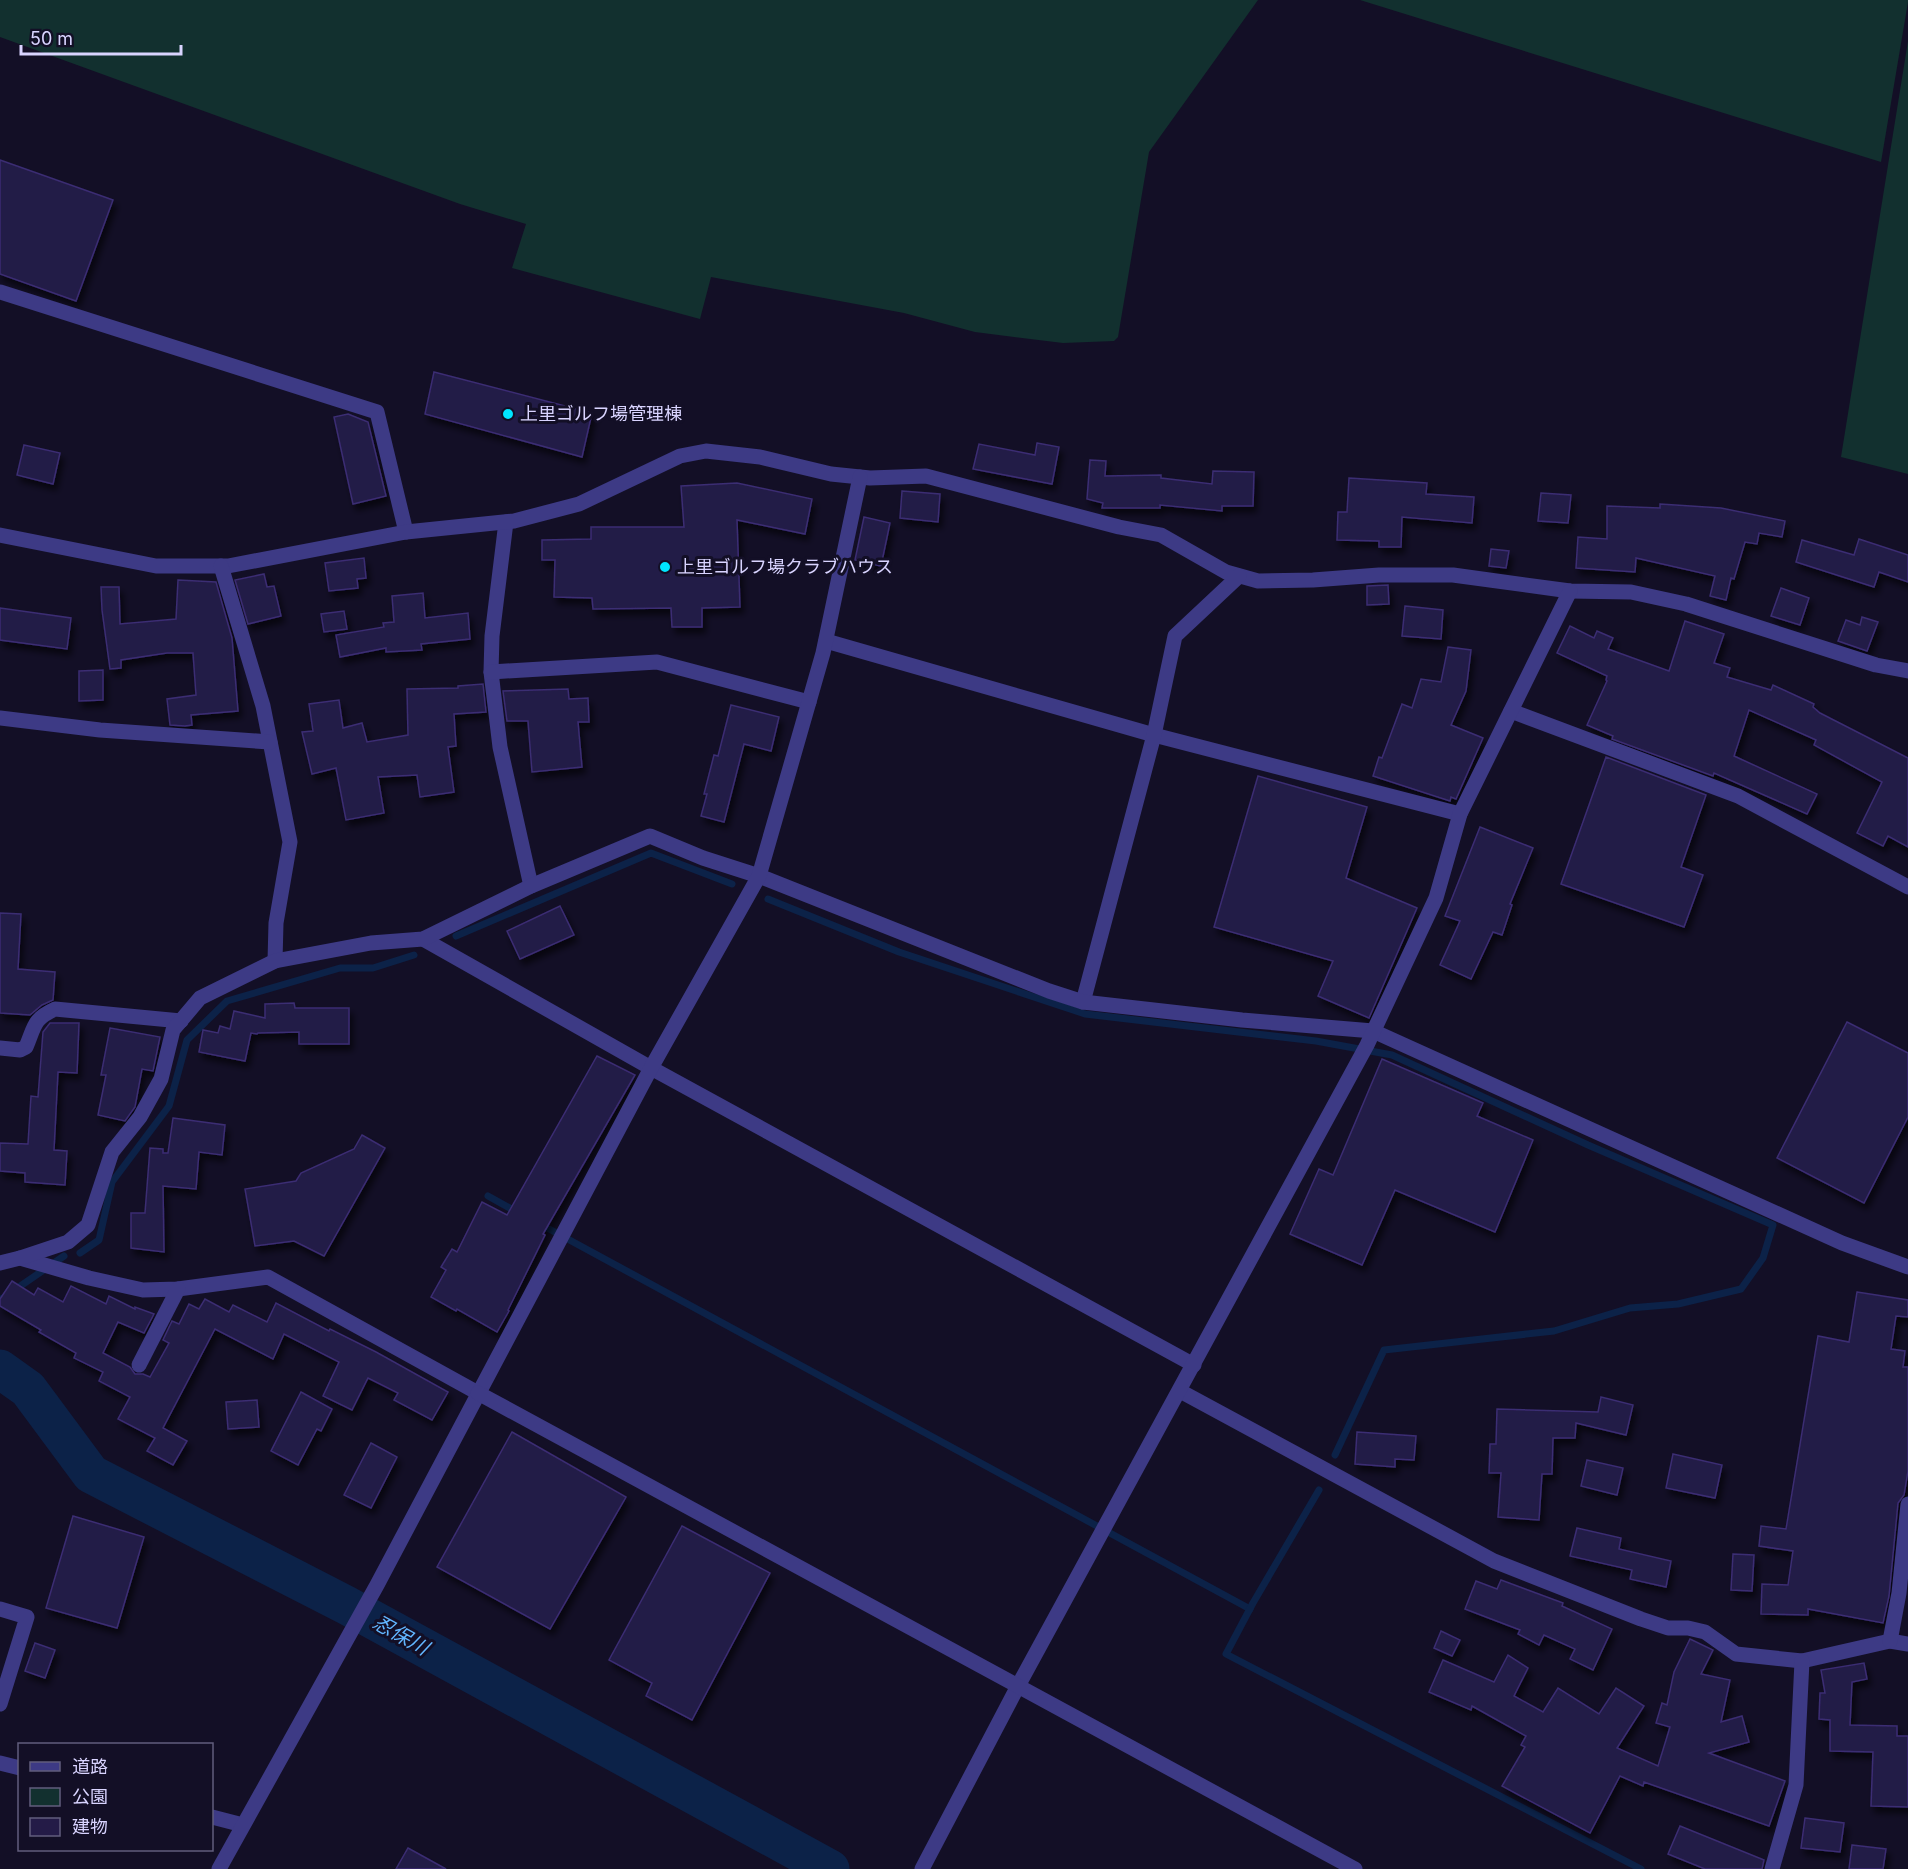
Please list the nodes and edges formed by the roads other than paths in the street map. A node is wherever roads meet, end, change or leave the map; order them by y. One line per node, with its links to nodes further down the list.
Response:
1 (0, 292): 4 (street)
2 (860, 477): 3 (street); 7 (street); 9 (street)
3 (506, 522): 4 (street); 11 (street)
4 (406, 532): 6 (street)
5 (0, 535): 6 (street)
6 (221, 566): 16 (street)
7 (1239, 576): 8 (street); 15 (street)
8 (1570, 591): 10 (street); 13 (street)
9 (826, 641): 12 (street); 15 (street)
10 (1908, 671)
11 (491, 672): 12 (street); 19 (street)
12 (809, 702): 18 (street)
13 (1511, 711): 17 (street); 20 (street)
14 (0, 718): 16 (street)
15 (1154, 735): 17 (street); 23 (street)
16 (270, 742): 22 (street)
17 (1460, 814): 25 (street)
18 (759, 876): 19 (street); 23 (street); 27 (street)
19 (531, 886): 21 (street)
20 (1908, 887)
21 (423, 939): 22 (street); 27 (street)
22 (275, 961): 24 (street)
23 (1083, 1002): 25 (street)
24 (181, 1021): 26 (street); 28 (street)
25 (1373, 1031): 30 (street); 33 (street)
26 (0, 1048)
27 (651, 1068): 33 (street); 35 (street)
28 (20, 1258): 29 (street); 31 (street)
29 (0, 1263)
30 (1908, 1267)
31 (178, 1289): 32 (street); 35 (street)
32 (139, 1365)
33 (1194, 1365): 34 (street)
34 (1180, 1391): 40 (street); 41 (street)
35 (478, 1394): 41 (street); 46 (street)
36 (1908, 1504): 38 (street)
37 (0, 1609): 42 (street)
38 (1890, 1641): 39 (street); 40 (street)
39 (1908, 1644)
40 (1802, 1661): 50 (street)
41 (1018, 1686): 48 (street); 49 (street)
42 (0, 1704)
43 (0, 1763): 44 (street)
44 (18, 1768)
45 (213, 1816): 46 (street)
46 (243, 1825): 47 (street)
47 (219, 1869)
48 (922, 1869)
49 (1355, 1869)
50 (1772, 1869)

